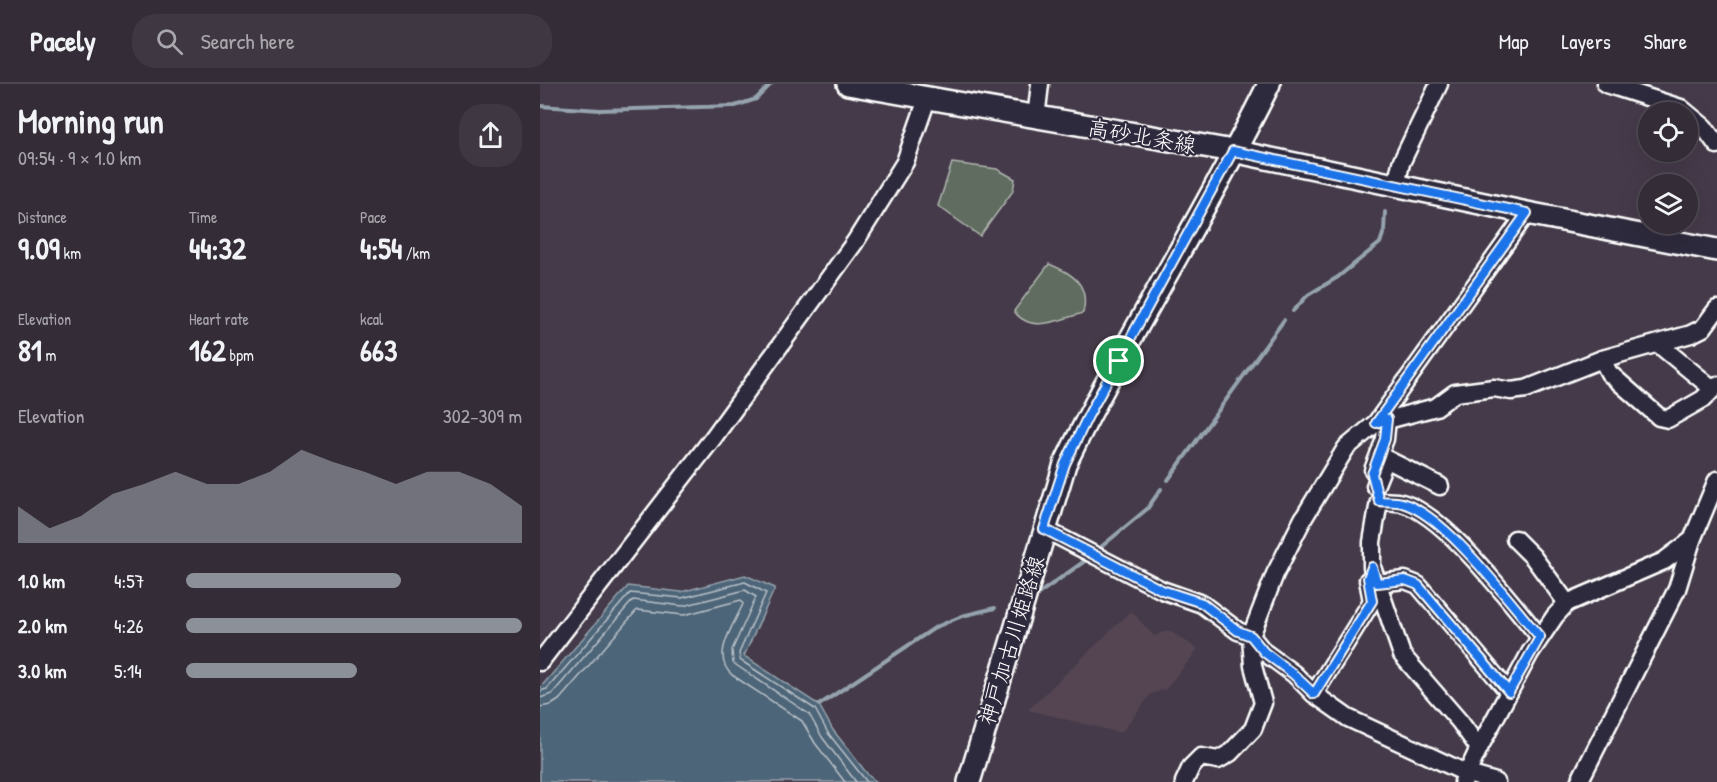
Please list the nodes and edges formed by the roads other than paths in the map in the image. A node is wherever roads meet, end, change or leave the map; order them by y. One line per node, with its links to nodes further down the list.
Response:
1 (848, 84): 6 (main road, 高砂北条線)
2 (1040, 84): 7 (street)
3 (1269, 84): 9 (main road, 神戸加古川姫路線)
4 (1439, 84): 10 (street)
5 (1606, 84): 8 (street)
6 (927, 99): 7 (main road, 高砂北条線); 28 (street)
7 (1036, 118): 9 (main road, 高砂北条線)
8 (1717, 145)
9 (1233, 151): 10 (main road, 高砂北条線); 21 (main road, 神戸加古川姫路線)
10 (1396, 186): 11 (main road, 高砂北条線)
11 (1527, 213): 12 (main road, 高砂北条線); 17 (street)
12 (1717, 250)
13 (1717, 309): 15 (street)
14 (1663, 348): 16 (street)
15 (1602, 359): 16 (street); 17 (street)
16 (1715, 387)
17 (1382, 421): 20 (street); 26 (street)
18 (1717, 480): 23 (street)
19 (1440, 486): 20 (street)
20 (1377, 494): 24 (street); 27 (street)
21 (1044, 529): 26 (street); 33 (main road, 神戸加古川姫路線)
22 (1515, 539): 25 (street)
23 (1692, 540): 25 (street); 36 (street)
24 (1374, 575): 29 (street); 30 (street); 31 (street)
25 (1567, 603): 27 (street)
26 (1251, 636): 30 (street); 34 (street)
27 (1540, 637): 29 (street)
28 (540, 662)
29 (1509, 692): 31 (street)
30 (1314, 694): 32 (street)
31 (1479, 748): 32 (street)
32 (1466, 778): 35 (street)
33 (969, 782)
34 (1184, 782)
35 (1496, 782)
36 (1579, 782)

